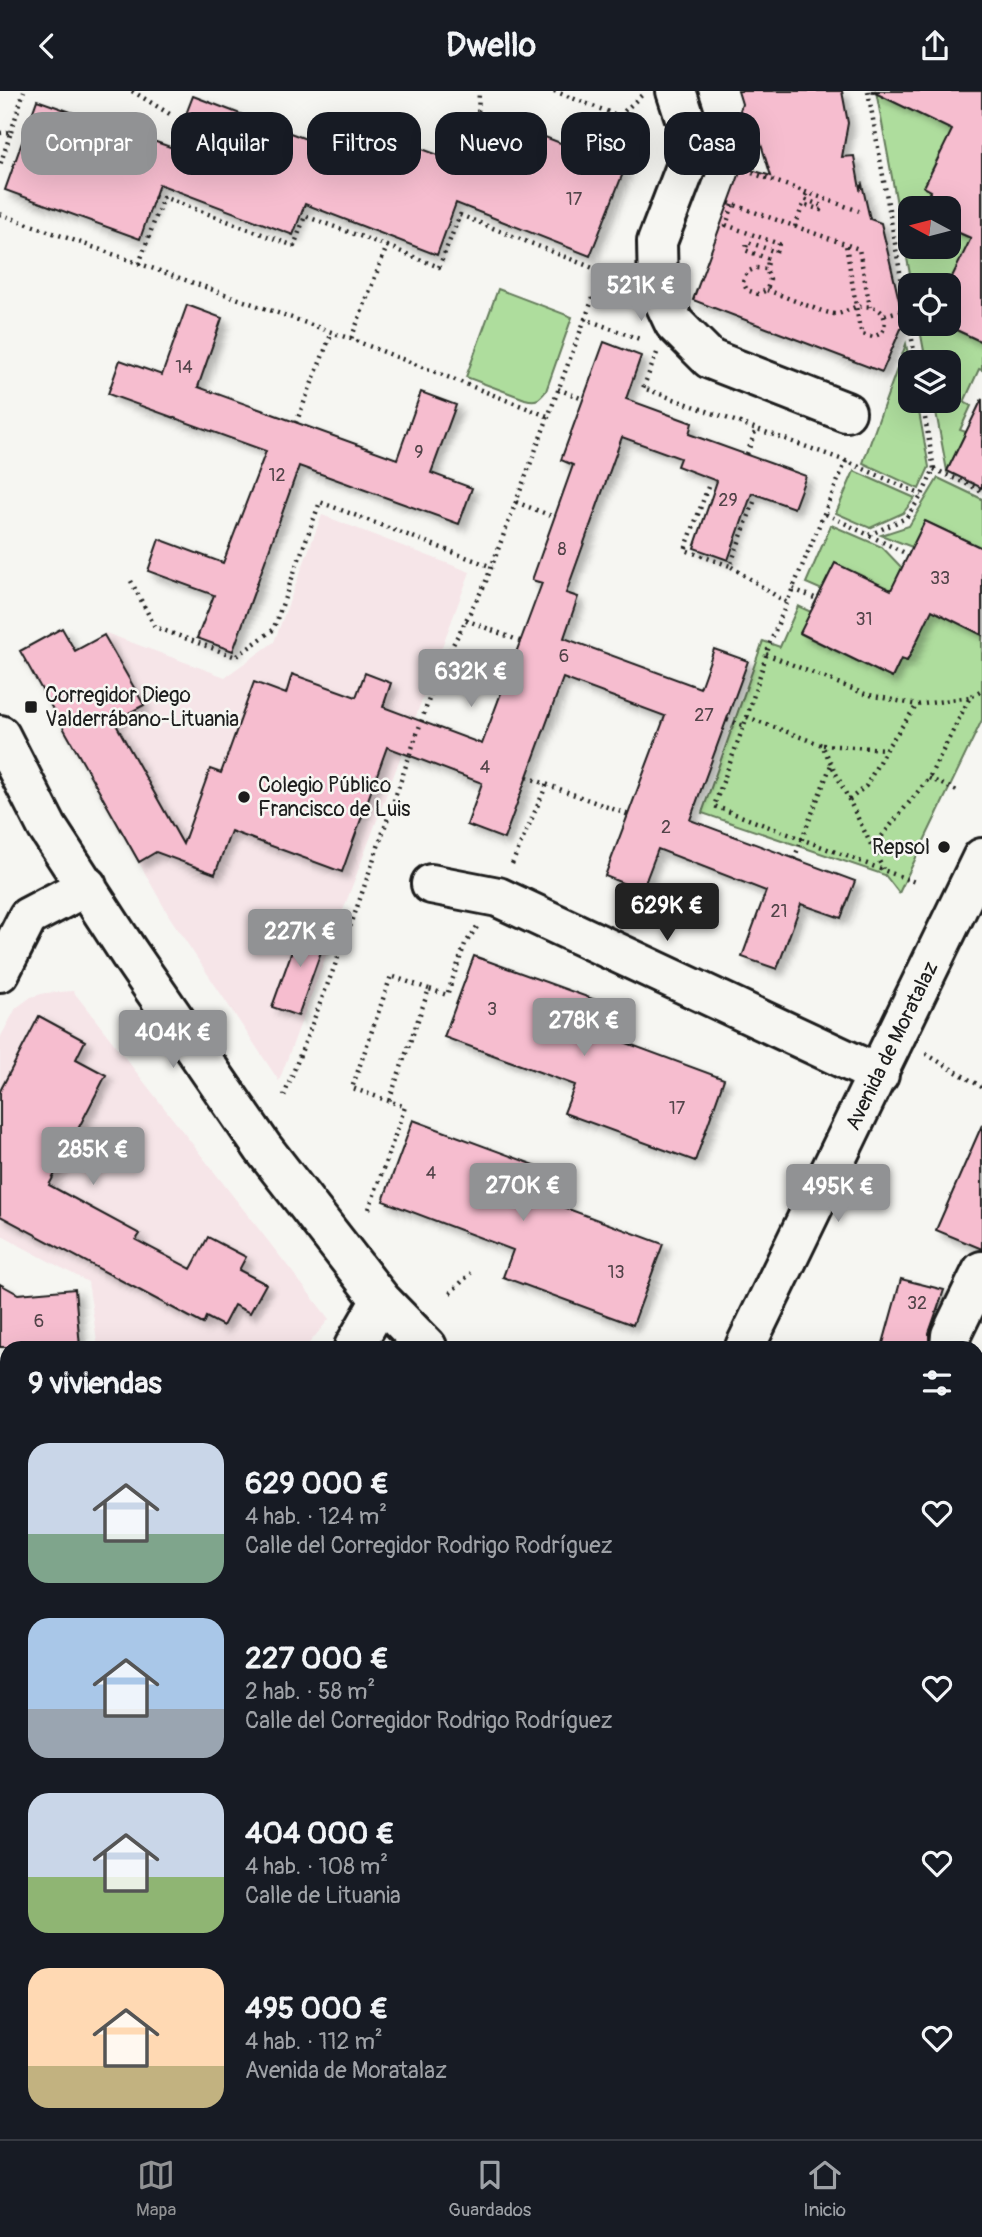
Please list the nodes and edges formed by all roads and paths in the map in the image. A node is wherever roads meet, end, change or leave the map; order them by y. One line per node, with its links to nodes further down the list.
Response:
1 (24, 91): 10 (path)
2 (132, 91): 9 (path)
3 (479, 91): 8 (path)
4 (554, 91): 5 (path)
5 (646, 91)
6 (676, 91): 35 (main road)
7 (867, 91): 22 (path)
8 (478, 112)
9 (171, 115)
10 (11, 132): 11 (path); 12 (path)
11 (0, 133)
12 (0, 165)
13 (758, 175): 14 (path)
14 (807, 193): 15 (path); 17 (path)
15 (859, 211)
16 (0, 214): 20 (path)
17 (795, 227): 18 (path); 21 (path)
18 (846, 244): 24 (path); 25 (path)
19 (387, 246): 20 (path); 28 (path); 30 (path)
20 (139, 264): 29 (path)
21 (766, 269): 23 (path); 23 (path)
22 (900, 273)
23 (766, 290): 24 (path)
24 (858, 307): 25 (path); 27 (path)
25 (870, 307): 27 (path)
26 (898, 311): 27 (path)
27 (885, 315)
28 (585, 319): 31 (path); 33 (path)
29 (332, 332): 30 (path); 38 (path)
30 (351, 339): 37 (path)
31 (643, 340)
32 (655, 344): 39 (path)
33 (558, 389): 34 (path); 37 (path)
34 (583, 399)
35 (846, 412)
36 (924, 413): 42 (path)
37 (547, 416): 46 (path)
38 (296, 423)
39 (756, 429): 40 (path); 41 (path)
40 (747, 454)
41 (846, 461): 45 (path); 48 (path)
42 (934, 469): 44 (path); 45 (path)
43 (708, 487): 52 (path)
44 (982, 491)
45 (922, 495): 50 (path)
46 (516, 502): 49 (path); 53 (path)
47 (754, 502): 52 (path)
48 (826, 514): 50 (path); 55 (path)
49 (554, 517)
50 (869, 535): 51 (path)
51 (909, 555)
52 (730, 566): 57 (path)
53 (492, 568): 54 (path); 58 (path)
54 (131, 580)
55 (793, 589): 56 (path); 57 (path)
56 (817, 599)
57 (787, 603): 60 (path)
58 (466, 620): 59 (path); 92 (path)
59 (520, 641)
60 (766, 654): 63 (path); 64 (path)
61 (982, 690): 62 (path)
62 (970, 697): 63 (path); 72 (path)
63 (917, 705): 69 (path)
64 (747, 717): 66 (path); 68 (path)
65 (727, 720): 66 (path)
66 (744, 726): 77 (path)
67 (0, 735): 84 (main road)
68 (822, 745): 69 (path); 70 (path)
69 (886, 749): 75 (path)
70 (831, 764): 75 (path); 77 (path)
71 (527, 777): 73 (path)
72 (929, 778): 74 (path); 78 (path)
73 (547, 784): 76 (path); 85 (path)
74 (957, 791)
75 (849, 800): 78 (path)
76 (629, 815)
77 (801, 839): 80 (path); 81 (path)
78 (873, 847): 81 (path)
79 (982, 857): 89 (main road, Avenida de Moratalaz)
80 (794, 859)
81 (884, 870): 82 (path)
82 (915, 882)
83 (431, 884): 85 (main road)
84 (87, 885): 87 (main road); 98 (main road)
85 (498, 897): 90 (main road)
86 (465, 944): 88 (path)
87 (0, 972)
88 (429, 989): 93 (path); 93 (path)
89 (909, 1010): 90 (main road, Avenida de Moratalaz); 91 (path)
90 (879, 1075): 101 (main road, Avenida de Moratalaz)
91 (982, 1087)
92 (284, 1096)
93 (389, 1101): 94 (path)
94 (369, 1209)
95 (982, 1271): 102 (main road)
96 (471, 1273): 97 (path)
97 (450, 1293)
98 (381, 1300): 99 (main road); 100 (main road)
99 (357, 1341)
100 (420, 1341)
101 (748, 1341)
102 (950, 1341)

